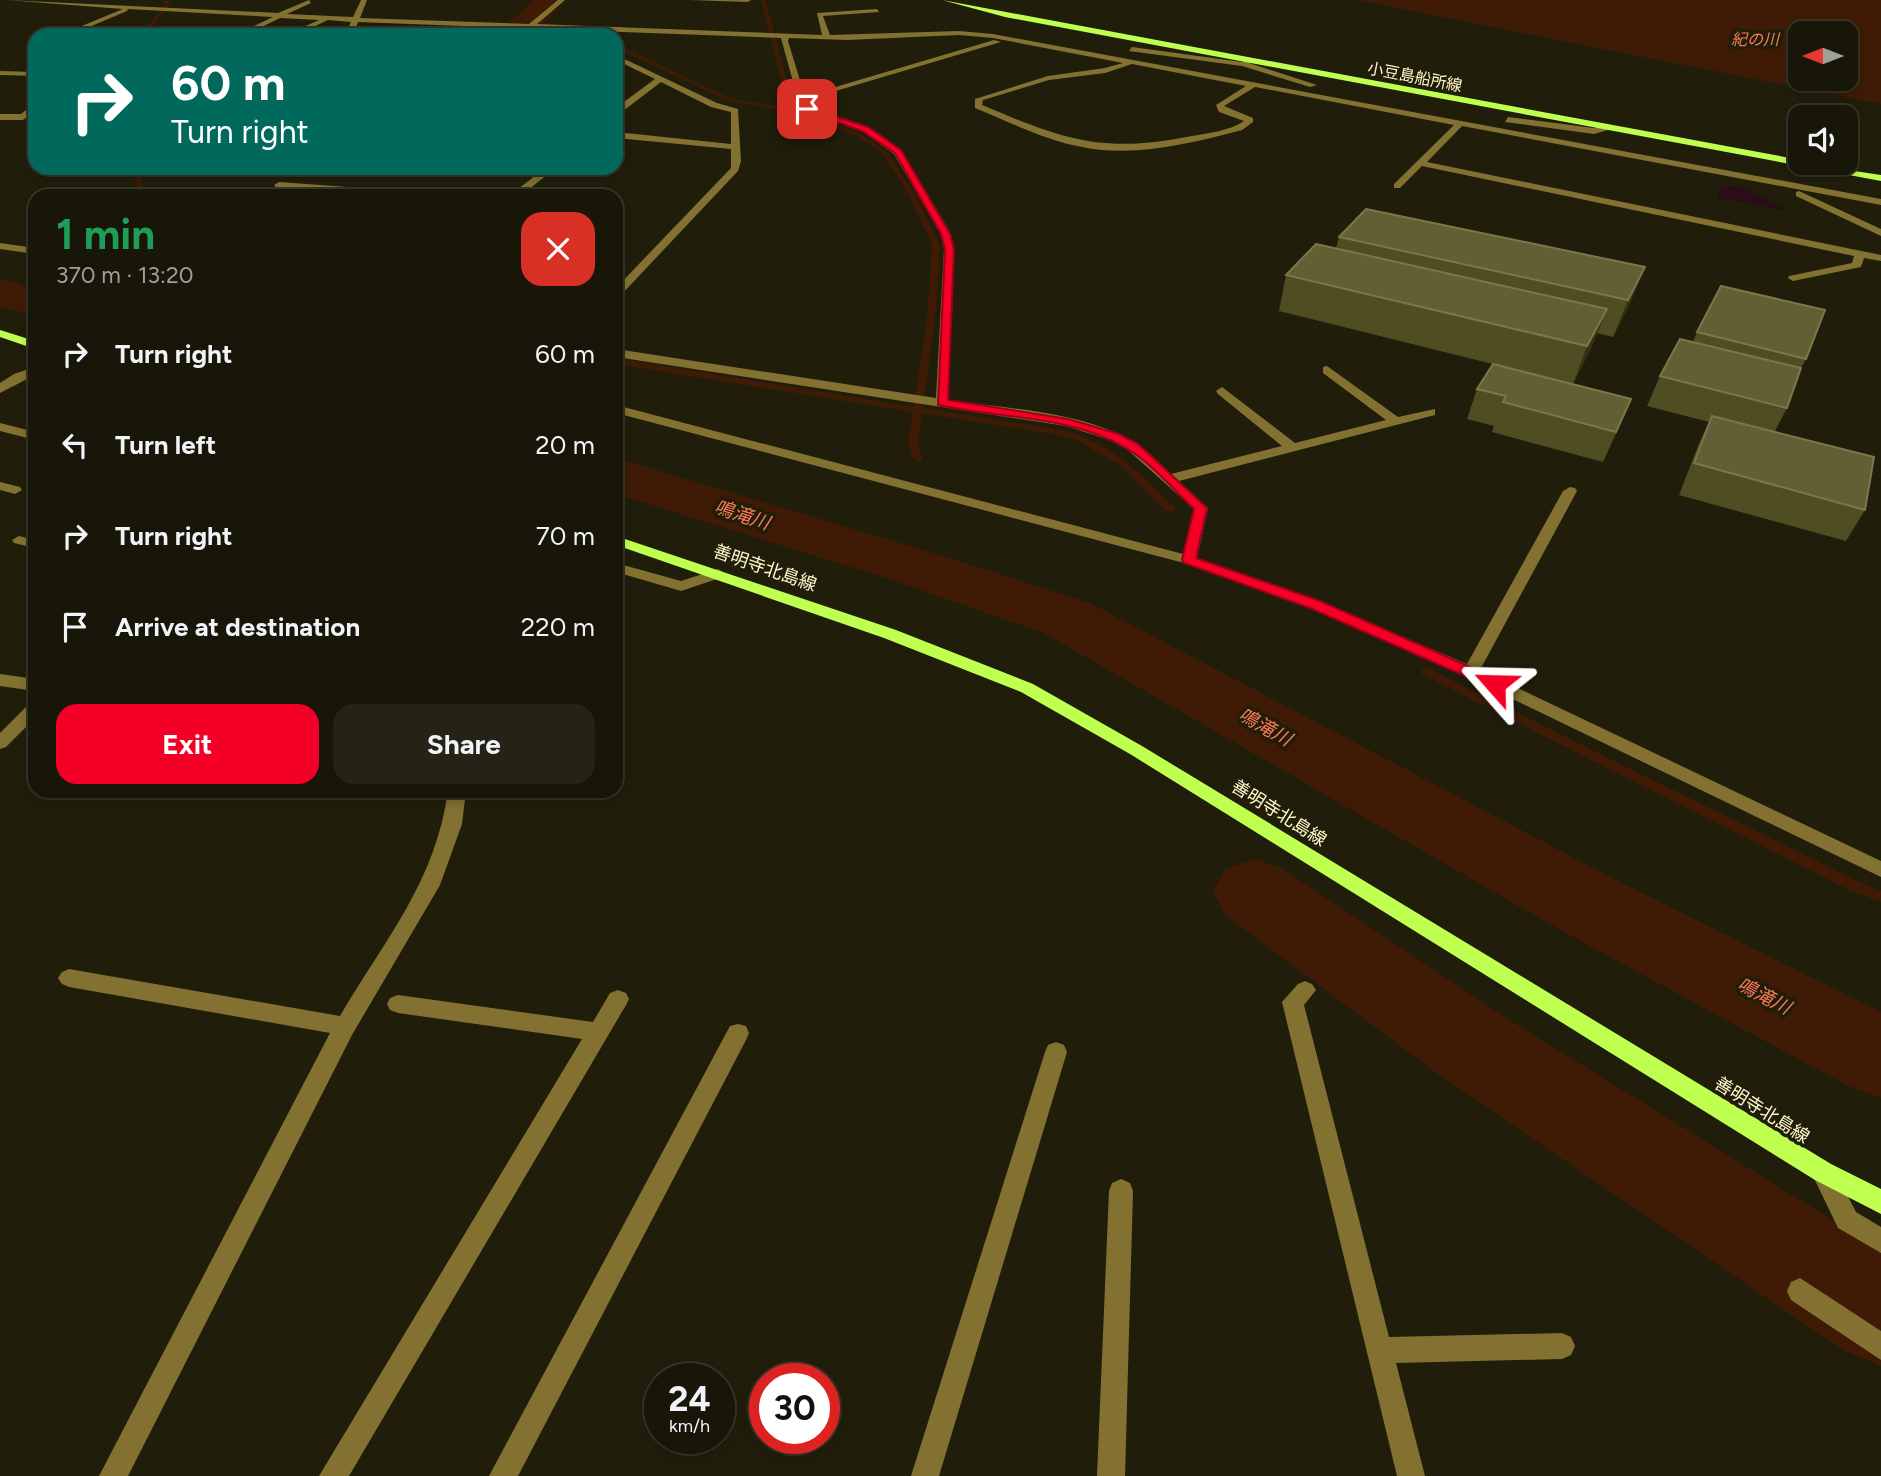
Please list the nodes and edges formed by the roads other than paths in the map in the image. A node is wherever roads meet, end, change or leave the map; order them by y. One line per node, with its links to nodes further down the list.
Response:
1 (9, 0): 8 (street)
2 (364, 0): 12 (street)
3 (562, 0): 13 (street)
4 (692, 0): 5 (street)
5 (748, 0)
6 (945, 0): 31 (main road, 小豆島船所線)
7 (309, 2): 10 (street)
8 (131, 8): 10 (street); 15 (street)
9 (877, 11): 24 (street)
10 (280, 16): 11 (street); 16 (street)
11 (328, 19): 12 (street); 17 (street)
12 (356, 20): 13 (street); 18 (street)
13 (531, 26): 14 (street)
14 (550, 27): 19 (street)
15 (81, 28)
16 (254, 28)
17 (307, 28)
18 (352, 28)
19 (576, 28)
20 (623, 30): 22 (street)
21 (959, 33): 23 (street); 24 (street); 27 (street)
22 (783, 36): 24 (street); 73 (street)
23 (993, 36): 25 (street); 26 (street)
24 (827, 38)
25 (1016, 39): 27 (street); 30 (street)
26 (1080, 43)
27 (986, 44): 36 (street)
28 (1121, 48): 31 (street)
29 (623, 60): 34 (street)
30 (1133, 61): 35 (street); 35 (street)
31 (1246, 62): 37 (street); 44 (main road, 小豆島船所線)
32 (0, 73): 33 (street)
33 (28, 74)
34 (660, 79): 38 (street); 46 (street)
35 (1255, 84): 37 (street)
36 (826, 91)
37 (1341, 97): 40 (street); 43 (street)
38 (623, 107)
39 (28, 113): 41 (street)
40 (1479, 116)
41 (0, 117)
42 (1492, 118): 44 (street)
43 (1460, 124): 47 (street); 50 (street)
44 (1611, 128): 49 (main road, 小豆島船所線)
45 (623, 136): 46 (street)
46 (736, 147): 63 (street)
47 (1420, 163): 51 (street); 60 (street)
48 (542, 175): 54 (street)
49 (1881, 178)
50 (1772, 182): 55 (street); 56 (street); 57 (street)
51 (1397, 186)
52 (277, 189): 53 (street)
53 (360, 189)
54 (523, 189)
55 (1881, 193)
56 (1881, 202)
57 (1881, 233)
58 (0, 246): 59 (street)
59 (28, 250)
60 (1860, 253): 61 (street); 62 (street)
61 (1881, 258)
62 (1793, 278)
63 (623, 287)
64 (0, 333): 65 (main road)
65 (28, 343)
66 (623, 354): 73 (street)
67 (1327, 370): 76 (street)
68 (0, 372): 70 (street)
69 (28, 373): 70 (street)
70 (18, 377): 71 (street)
71 (0, 389)
72 (1222, 391): 79 (street)
73 (936, 402): 80 (street)
74 (623, 411): 87 (street)
75 (1431, 412): 76 (street)
76 (1396, 421): 79 (street)
77 (0, 426): 78 (street)
78 (28, 434)
79 (1293, 448): 80 (street)
80 (1169, 479): 87 (street)
81 (0, 486): 82 (street)
82 (15, 490)
83 (1570, 491): 90 (street)
84 (19, 540): 85 (street)
85 (28, 542)
86 (623, 542): 89 (main road, 善明寺北島線)
87 (1189, 560): 90 (street)
88 (623, 569): 89 (street)
89 (718, 574): 105 (main road, 善明寺北島線)
90 (1471, 672): 96 (street)
91 (0, 680): 92 (street)
92 (28, 684)
93 (28, 715): 94 (street)
94 (0, 743)
95 (457, 798): 101 (street)
96 (1881, 870)
97 (69, 978): 101 (street)
98 (1305, 990): 112 (street)
99 (618, 999): 102 (street)
100 (398, 1004): 102 (street)
101 (345, 1026): 113 (street)
102 (598, 1032): 114 (street)
103 (738, 1033): 115 (street)
104 (1056, 1052): 116 (street)
105 (1823, 1172): 107 (main road, 善明寺北島線); 108 (street)
106 (1121, 1191): 117 (street)
107 (1881, 1202)
108 (1881, 1241)
109 (1800, 1291): 111 (street)
110 (1562, 1346): 112 (street)
111 (1881, 1347)
112 (1380, 1350): 118 (street)
113 (113, 1476)
114 (332, 1476)
115 (503, 1476)
116 (925, 1476)
117 (1111, 1476)
118 (1411, 1476)

